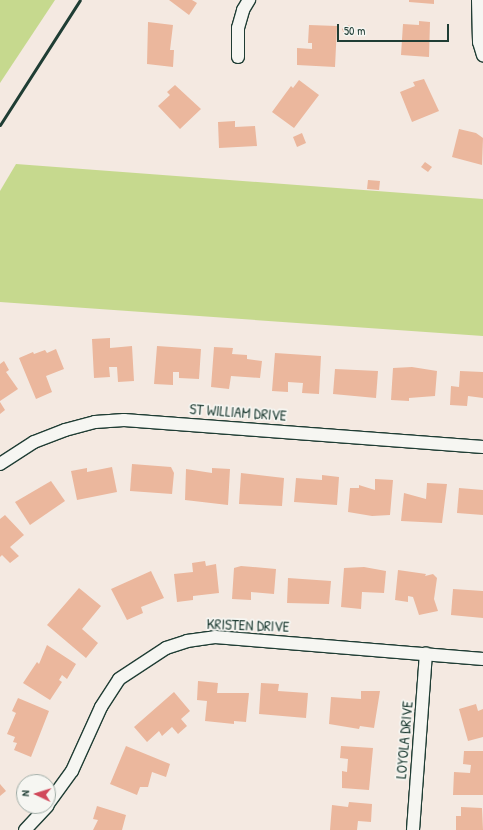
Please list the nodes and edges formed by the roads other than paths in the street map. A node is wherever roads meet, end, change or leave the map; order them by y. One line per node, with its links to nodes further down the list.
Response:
1 (249, 0): 4 (street)
2 (478, 0): 3 (street)
3 (483, 55)
4 (238, 58)
5 (483, 447): 6 (street, ST WILLIAM DRIVE)
6 (0, 464)
7 (426, 653): 8 (street, KRISTEN DRIVE); 9 (street, KRISTEN DRIVE); 12 (street, LOYOLA DRIVE)
8 (483, 659)
9 (56, 793)
10 (39, 814): 11 (street, KRISTEN DRIVE)
11 (25, 830)
12 (413, 830)

